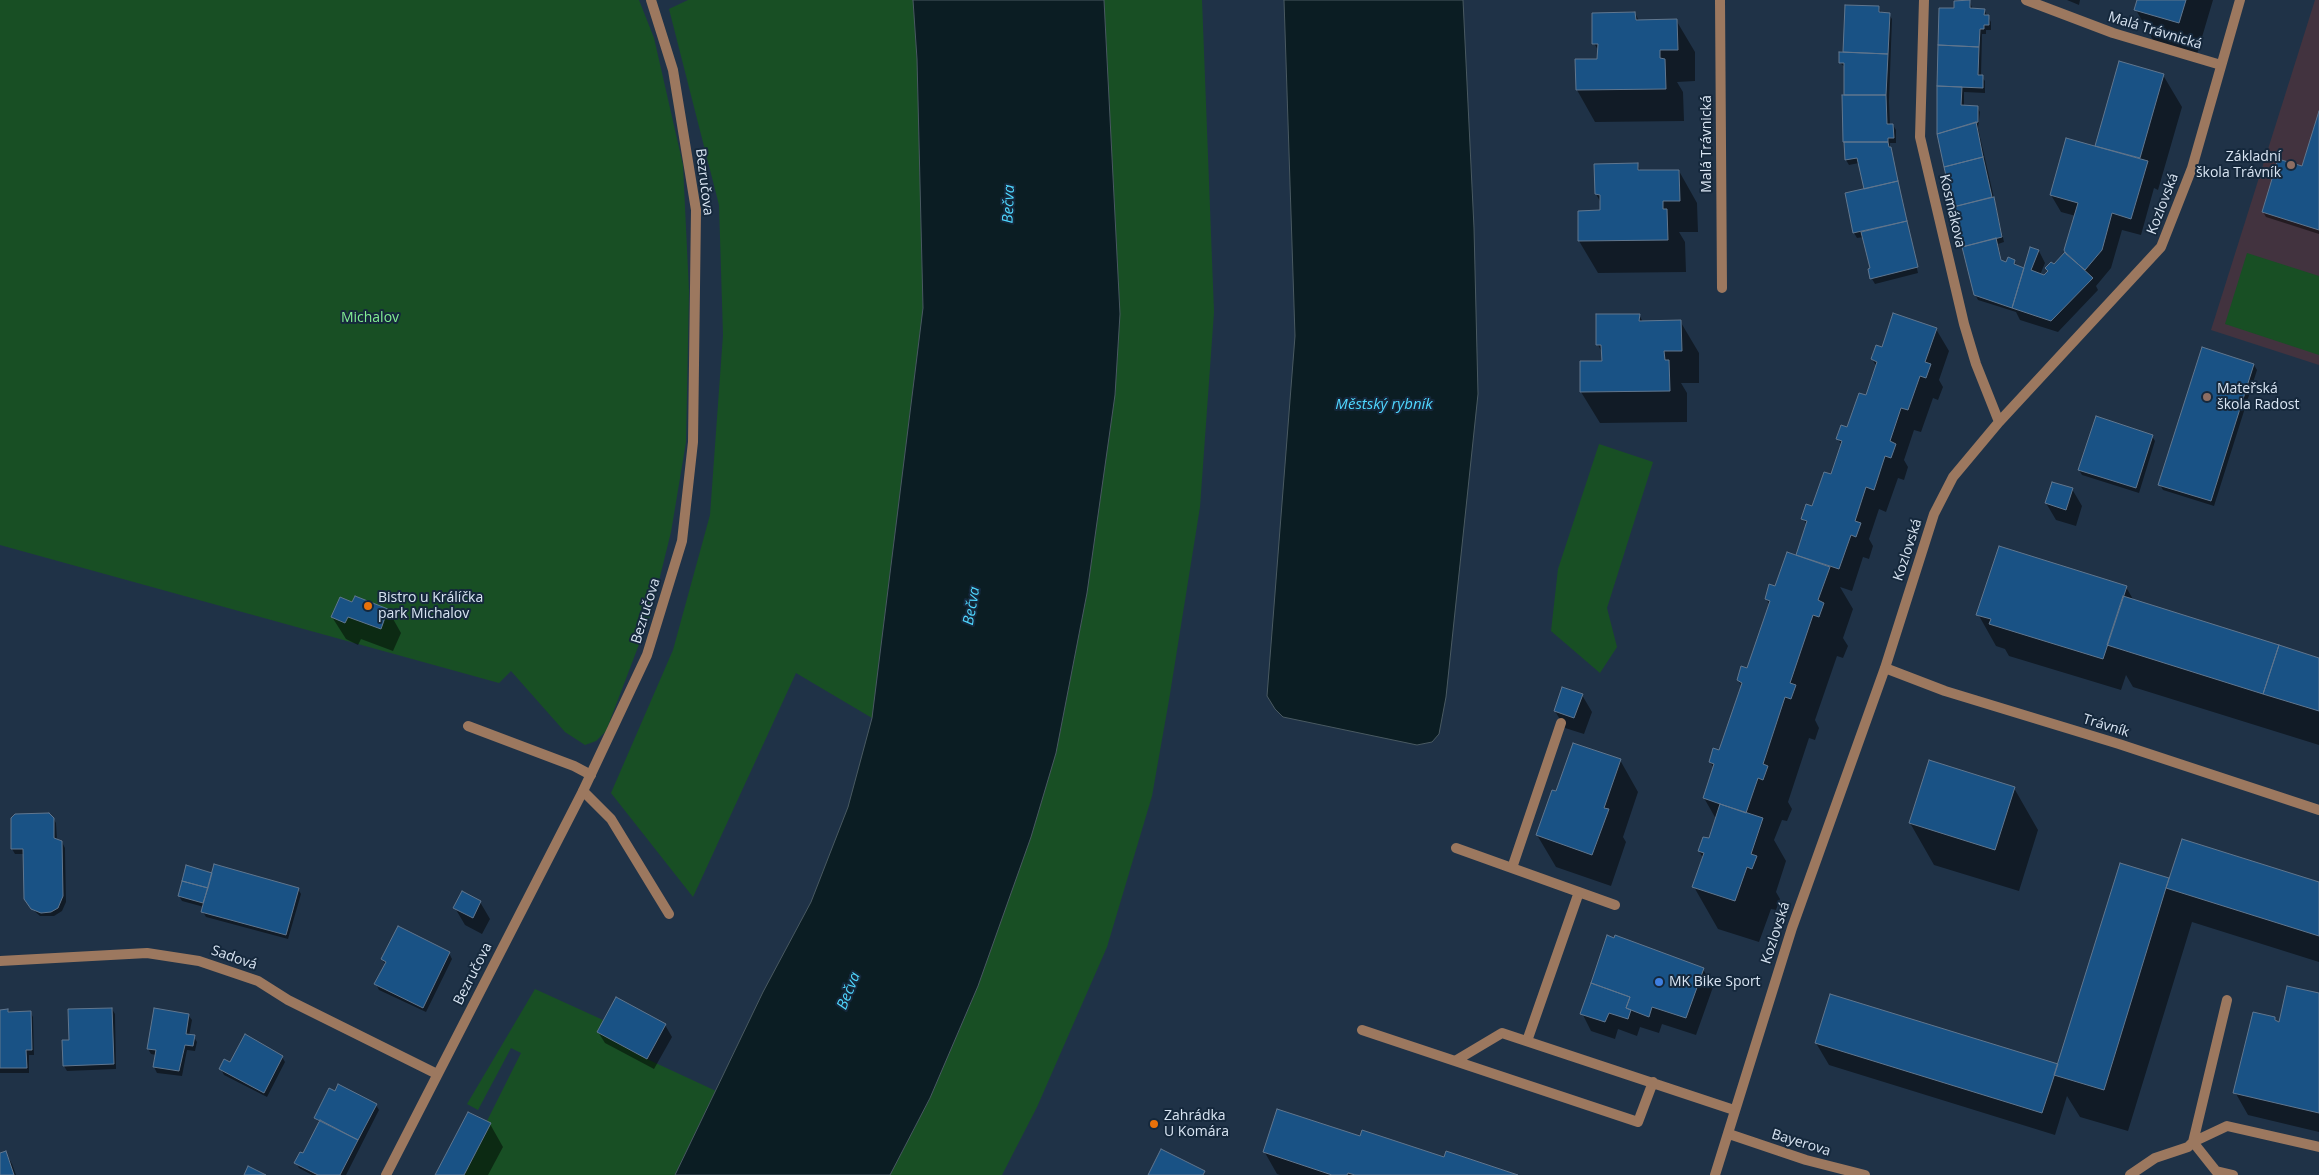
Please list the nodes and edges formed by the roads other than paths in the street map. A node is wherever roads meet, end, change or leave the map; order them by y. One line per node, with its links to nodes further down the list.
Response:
1 (650, 0): 12 (street, Bezručova)
2 (1720, 0): 7 (street, Malá Trávnická)
3 (1924, 0): 8 (street, Kosmákova)
4 (2026, 0): 6 (street, Malá Trávnická)
5 (2240, 0): 6 (street, Kozlovská)
6 (2221, 65): 8 (street, Kozlovská)
7 (1722, 288)
8 (1998, 422): 9 (street, Kozlovská)
9 (1885, 668): 14 (street, Trávník); 27 (street, Kozlovská)
10 (1561, 723): 16 (street)
11 (468, 726): 12 (street)
12 (591, 775): 13 (street, Bezručova)
13 (583, 791): 19 (street); 25 (street, Bezručova)
14 (2319, 810)
15 (1456, 848): 16 (street)
16 (1512, 868): 17 (street)
17 (1579, 892): 18 (street); 23 (street)
18 (1615, 905)
19 (669, 914)
20 (0, 961): 25 (street, Sadová)
21 (2227, 1000): 29 (street)
22 (1362, 1030): 24 (street)
23 (1527, 1041): 24 (street); 26 (street)
24 (1455, 1061): 26 (street)
25 (437, 1074): 31 (street, Bezručova)
26 (1653, 1082): 27 (street)
27 (1734, 1110): 28 (street, Kozlovská)
28 (1729, 1134): 32 (street, Kozlovská); 33 (street, Bayerova)
29 (2194, 1142): 30 (street); 34 (street); 35 (street)
30 (2319, 1147)
31 (386, 1175)
32 (1715, 1175)
33 (1865, 1175)
34 (2130, 1175)
35 (2233, 1175)

